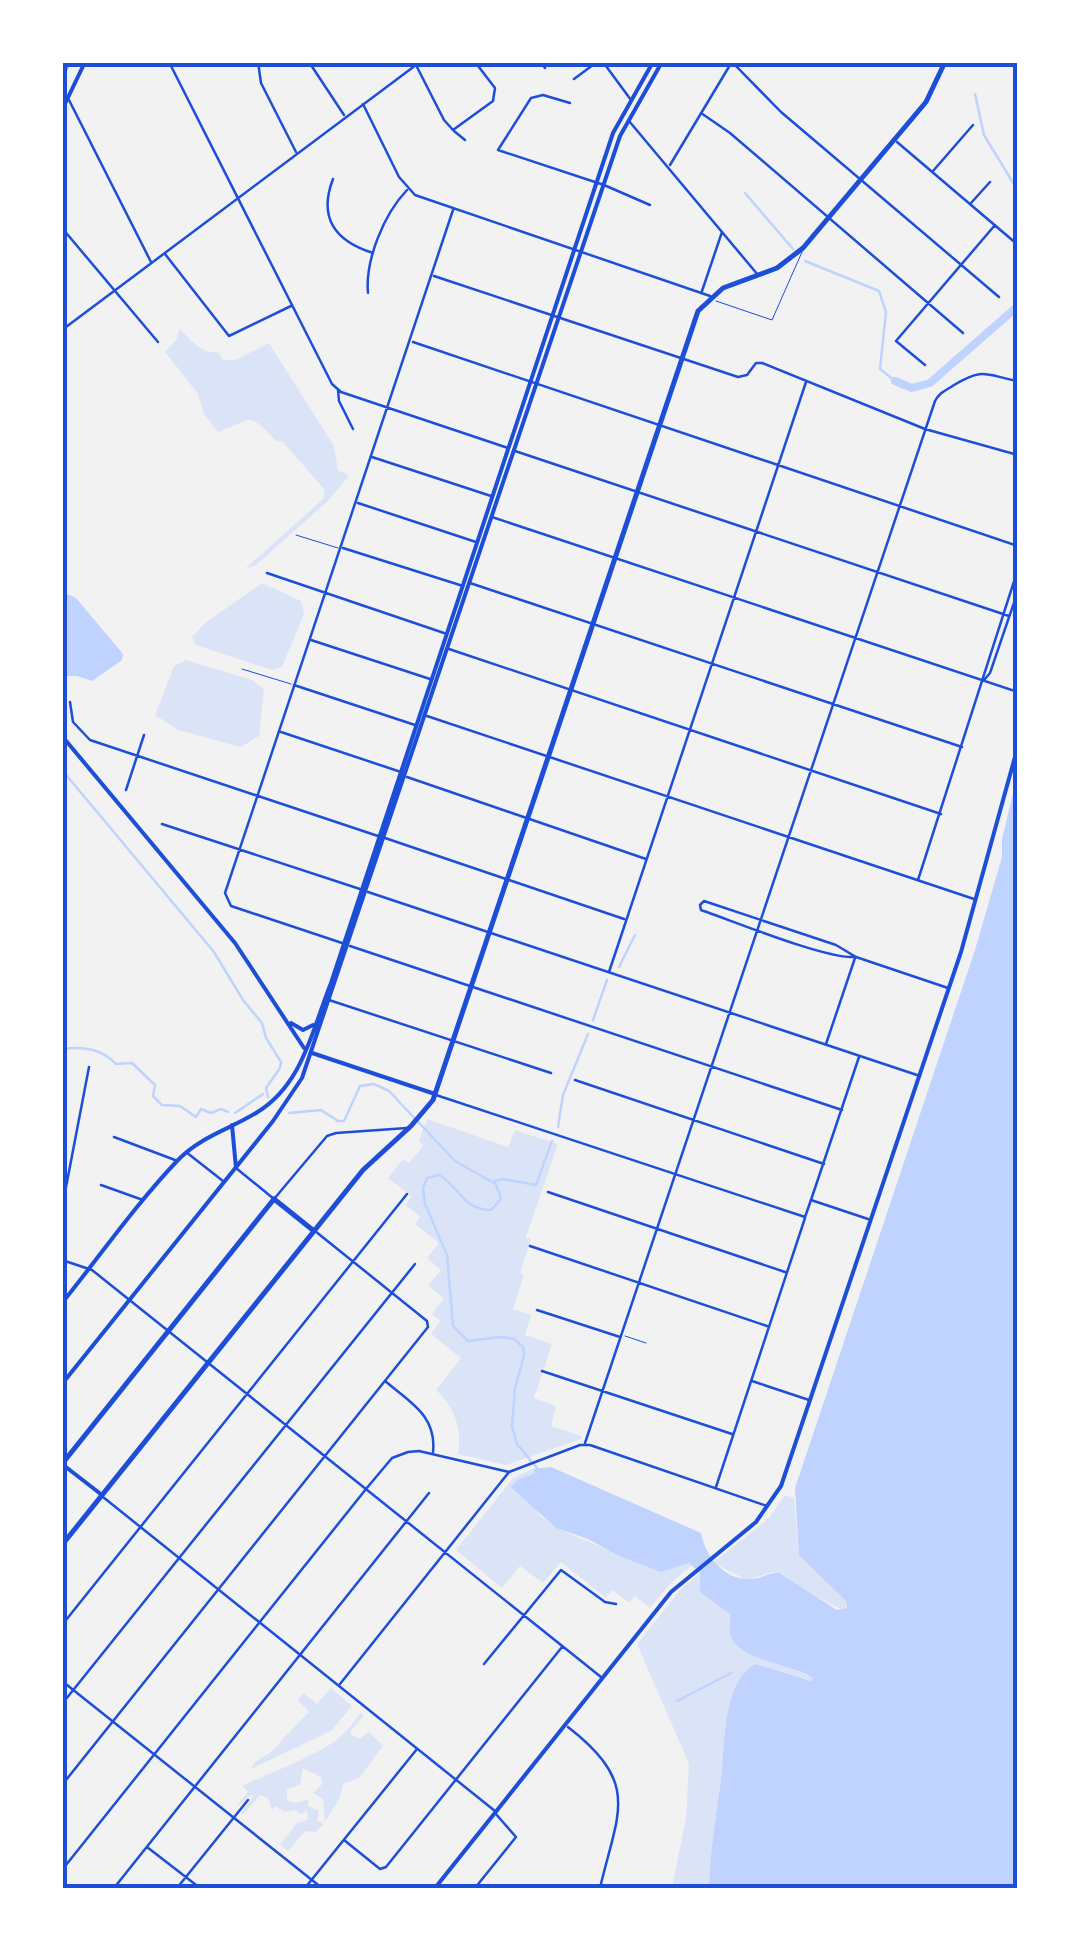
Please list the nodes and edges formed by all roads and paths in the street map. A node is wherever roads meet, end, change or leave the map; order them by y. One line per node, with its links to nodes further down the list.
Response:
1 (85, 62): 17 (main road)
2 (169, 62): 39 (street)
3 (258, 62): 30 (street)
4 (309, 62): 24 (street)
5 (475, 62): 27 (street)
6 (540, 62): 14 (street)
7 (597, 62): 15 (street)
8 (603, 62): 18 (street)
9 (653, 62): 18 (main road)
10 (662, 62): 25 (main road)
11 (732, 62): 23 (street); 34 (street)
12 (945, 62): 29 (main road)
13 (418, 64): 20 (street); 27 (street)
14 (545, 68)
15 (574, 80)
16 (1018, 84): 21 (street)
17 (68, 98): 22 (main road); 53 (street)
18 (631, 100): 36 (main road)
19 (570, 103): 36 (street)
20 (363, 104): 24 (street); 38 (street)
21 (1018, 106)
22 (62, 110)
23 (702, 113): 31 (street); 43 (street)
24 (346, 117): 30 (street)
25 (628, 120): 31 (street); 37 (main road)
26 (973, 126): 32 (street)
27 (453, 130): 28 (street)
28 (465, 140)
29 (894, 140): 32 (street); 34 (main road)
30 (297, 154): 39 (street)
31 (670, 166): 46 (street)
32 (932, 172): 40 (street)
33 (333, 179): 52 (street)
34 (862, 179): 43 (main road); 54 (street)
35 (990, 182): 40 (street)
36 (596, 183): 37 (street); 49 (main road)
37 (604, 185): 41 (street); 50 (main road)
38 (407, 189): 42 (street); 52 (street)
39 (238, 199): 51 (street); 63 (street)
40 (970, 204): 44 (street)
41 (650, 205)
42 (453, 210): 49 (street); 55 (street)
43 (828, 219): 48 (main road); 62 (street)
44 (995, 225): 47 (street); 54 (street)
45 (62, 228): 57 (street)
46 (722, 231): 56 (street); 59 (street)
47 (1018, 245)
48 (803, 248): 56 (main road); 60 (lane)
49 (574, 250): 50 (street); 64 (main road)
50 (581, 252): 59 (street); 65 (main road)
51 (164, 254): 53 (street); 63 (street)
52 (374, 254): 58 (street)
53 (151, 264): 57 (street)
54 (960, 265): 61 (street); 62 (street)
55 (432, 275): 64 (street); 68 (street)
56 (758, 275): 60 (main road)
57 (114, 291): 66 (street); 69 (street)
58 (368, 293)
59 (702, 293): 60 (street)
60 (709, 297): 70 (main road)
61 (999, 297)
62 (928, 303): 67 (street); 71 (street)
63 (292, 305): 76 (street)
64 (552, 316): 65 (street); 74 (main road)
65 (559, 318): 70 (street); 75 (main road)
66 (62, 330)
67 (964, 333)
68 (410, 341): 74 (street); 77 (street)
69 (158, 342)
70 (680, 358): 72 (street); 78 (main road)
71 (925, 366)
72 (807, 381): 80 (street); 85 (street)
73 (1018, 381): 80 (street)
74 (529, 382): 75 (street); 81 (main road)
75 (536, 384): 78 (street); 82 (main road)
76 (338, 390): 77 (street); 79 (street)
77 (386, 408): 81 (street); 84 (street)
78 (658, 425): 85 (street); 86 (main road)
79 (353, 429)
80 (925, 429): 83 (street); 89 (street)
81 (508, 448): 82 (street); 87 (main road)
82 (515, 451): 86 (street); 91 (main road)
83 (1018, 455)
84 (371, 457): 87 (street); 88 (street)
85 (778, 465): 89 (street); 92 (street)
86 (636, 491): 92 (street); 97 (main road)
87 (491, 496): 90 (main road)
88 (356, 503): 94 (street); 96 (street)
89 (900, 506): 95 (street); 100 (street)
90 (485, 515): 91 (street); 94 (main road)
91 (492, 517): 97 (street); 101 (main road)
92 (756, 531): 100 (street); 105 (street)
93 (296, 535): 96 (lane)
94 (476, 542): 102 (main road)
95 (1018, 546)
96 (341, 548): 102 (street); 104 (street)
97 (614, 558): 105 (street); 108 (main road)
98 (1018, 568): 106 (street)
99 (267, 573): 104 (street)
100 (877, 573): 106 (street); 110 (street)
101 (470, 583): 102 (street); 108 (street); 112 (main road)
102 (461, 588): 109 (main road)
103 (1018, 591): 107 (street)
104 (326, 593): 109 (street); 111 (street)
105 (734, 598): 110 (street); 113 (street)
106 (1003, 614): 107 (street); 116 (street)
107 (1009, 616): 116 (street)
108 (592, 624): 113 (street); 118 (main road)
109 (446, 634): 115 (main road)
110 (855, 638): 116 (street); 121 (street)
111 (310, 640): 115 (street); 117 (street)
112 (448, 649): 118 (street); 122 (main road)
113 (712, 664): 121 (street); 125 (street)
114 (242, 669): 117 (lane)
115 (432, 679): 122 (main road)
116 (984, 680): 119 (street); 129 (street)
117 (294, 686): 123 (street); 124 (street)
118 (569, 690): 125 (street); 130 (main road)
119 (1018, 692)
120 (70, 702): 131 (street)
121 (834, 704): 129 (street); 132 (street)
122 (423, 714): 123 (main road); 130 (street)
123 (419, 727): 133 (main road)
124 (280, 731): 133 (street); 135 (street)
125 (690, 731): 132 (street); 136 (street)
126 (144, 735): 131 (street)
127 (62, 736): 162 (main road)
128 (1018, 746): 147 (main road)
129 (962, 747): 137 (street)
130 (547, 755): 136 (street); 138 (main road)
131 (138, 756): 134 (street); 135 (street)
132 (812, 771): 137 (street); 140 (street)
133 (403, 774): 138 (street); 141 (main road)
134 (126, 790)
135 (258, 796): 141 (street); 142 (street)
136 (668, 796): 140 (street); 143 (street)
137 (940, 814): 145 (street)
138 (526, 818): 143 (street); 144 (main road)
139 (162, 824): 142 (street)
140 (789, 836): 145 (street); 149 (street)
141 (382, 838): 144 (street); 146 (main road)
142 (240, 849): 146 (street); 154 (street)
143 (648, 859): 148 (street)
144 (506, 879): 148 (street); 151 (main road)
145 (918, 880): 147 (street)
146 (364, 891): 151 (street); 154 (main road)
147 (976, 899): 158 (main road)
148 (626, 920): 156 (street)
149 (762, 920): 150 (street); 150 (street); 152 (street)
150 (758, 930): 153 (street); 160 (street)
151 (488, 931): 156 (street); 157 (main road)
152 (805, 934): 153 (street); 155 (street)
153 (803, 944): 155 (street)
154 (346, 945): 157 (street); 159 (main road)
155 (856, 956): 158 (street); 164 (street)
156 (609, 972): 160 (street)
157 (470, 986): 163 (main road); 168 (street)
158 (949, 988): 170 (main road)
159 (328, 999): 161 (main road); 163 (street); 165 (main road)
160 (730, 1013): 164 (street); 168 (street)
161 (316, 1021): 162 (main road); 165 (main road)
162 (288, 1022): 165 (main road)
163 (452, 1040): 169 (street); 172 (main road)
164 (826, 1044): 166 (street)
165 (309, 1052): 172 (main road); 175 (main road); 181 (main road)
166 (860, 1056): 170 (street); 173 (street)
167 (89, 1066): 190 (street)
168 (712, 1067): 173 (street); 174 (street)
169 (551, 1073)
170 (920, 1076): 192 (main road)
171 (575, 1080): 174 (street)
172 (435, 1094): 176 (main road); 182 (street)
173 (842, 1110): 180 (street)
174 (694, 1121): 180 (street); 182 (street)
175 (232, 1125): 178 (main road); 181 (main road)
176 (410, 1127): 187 (street); 194 (main road)
177 (114, 1137): 179 (street)
178 (186, 1152): 179 (main road); 183 (street)
179 (176, 1161): 189 (main road)
180 (824, 1164): 188 (street)
181 (236, 1168): 183 (main road); 187 (street)
182 (676, 1174): 191 (street); 193 (street)
183 (224, 1182): 203 (main road)
184 (101, 1185): 189 (street)
185 (548, 1192): 193 (street)
186 (406, 1194): 197 (street)
187 (274, 1199): 194 (main road); 207 (main road)
188 (811, 1200): 191 (street); 192 (street)
189 (144, 1201): 199 (main road)
190 (62, 1208)
191 (805, 1217): 200 (street)
192 (871, 1221): 217 (main road)
193 (658, 1228): 200 (street); 201 (street)
194 (314, 1230): 197 (street); 210 (main road)
195 (530, 1246): 201 (street)
196 (62, 1260): 199 (street)
197 (353, 1262): 202 (street); 216 (street)
198 (415, 1264): 202 (street)
199 (90, 1268): 203 (street); 204 (main road)
200 (786, 1272): 206 (street)
201 (639, 1283): 206 (street); 208 (street)
202 (392, 1293): 212 (street); 218 (street)
203 (130, 1300): 207 (street); 214 (main road)
204 (62, 1303)
205 (537, 1310): 208 (street)
206 (769, 1327): 213 (street)
207 (168, 1331): 210 (street); 223 (main road)
208 (622, 1336): 209 (lane); 215 (street)
209 (646, 1343)
210 (208, 1363): 216 (street); 228 (main road)
211 (542, 1371): 215 (street)
212 (385, 1381): 221 (street); 222 (street)
213 (752, 1381): 217 (street); 219 (street)
214 (62, 1384)
215 (603, 1391): 219 (street); 220 (street)
216 (247, 1394): 218 (street); 231 (street)
217 (811, 1400): 229 (main road)
218 (286, 1425): 222 (street); 234 (street)
219 (734, 1434): 225 (street)
220 (584, 1444): 224 (street); 225 (street)
221 (433, 1454): 224 (street); 226 (street)
222 (325, 1456): 226 (street); 235 (street)
223 (62, 1464): 228 (main road)
224 (509, 1472): 233 (street)
225 (716, 1487): 229 (street)
226 (366, 1489): 230 (street); 238 (street)
227 (430, 1493): 230 (street)
228 (102, 1496): 231 (street); 232 (main road)
229 (768, 1506): 243 (main road)
230 (406, 1521): 233 (street); 241 (street)
231 (141, 1527): 234 (street); 239 (street)
232 (62, 1545)
233 (445, 1552): 237 (street); 245 (street)
234 (180, 1558): 235 (street); 246 (street)
235 (219, 1589): 238 (street); 248 (street)
236 (616, 1604): 237 (street)
237 (524, 1616): 240 (street); 242 (street)
238 (260, 1621): 241 (street); 251 (street)
239 (62, 1625)
240 (562, 1647): 243 (street); 252 (street)
241 (300, 1654): 245 (street); 254 (street)
242 (484, 1664)
243 (602, 1678): 249 (main road)
244 (62, 1681): 246 (street)
245 (339, 1685): 250 (street)
246 (74, 1690): 247 (street); 248 (street)
247 (62, 1704)
248 (114, 1722): 251 (street); 253 (street)
249 (565, 1725): 256 (main road); 272 (street)
250 (418, 1748): 252 (street); 258 (street)
251 (155, 1754): 254 (street); 260 (street)
252 (457, 1778): 256 (street); 258 (street)
253 (62, 1785)
254 (195, 1786): 257 (street); 259 (street)
255 (248, 1800): 257 (street)
256 (495, 1813): 263 (main road); 271 (street)
257 (234, 1817): 261 (street); 262 (street)
258 (344, 1840): 262 (street)
259 (147, 1847): 261 (street); 264 (street)
260 (62, 1870)
261 (186, 1877): 265 (street); 266 (street)
262 (312, 1880): 267 (street); 268 (street)
263 (439, 1883): 269 (main road); 270 (street)
264 (114, 1888)
265 (177, 1888)
266 (200, 1888)
267 (305, 1888)
268 (322, 1888)
269 (435, 1888)
270 (446, 1888)
271 (476, 1888)
272 (600, 1888)

